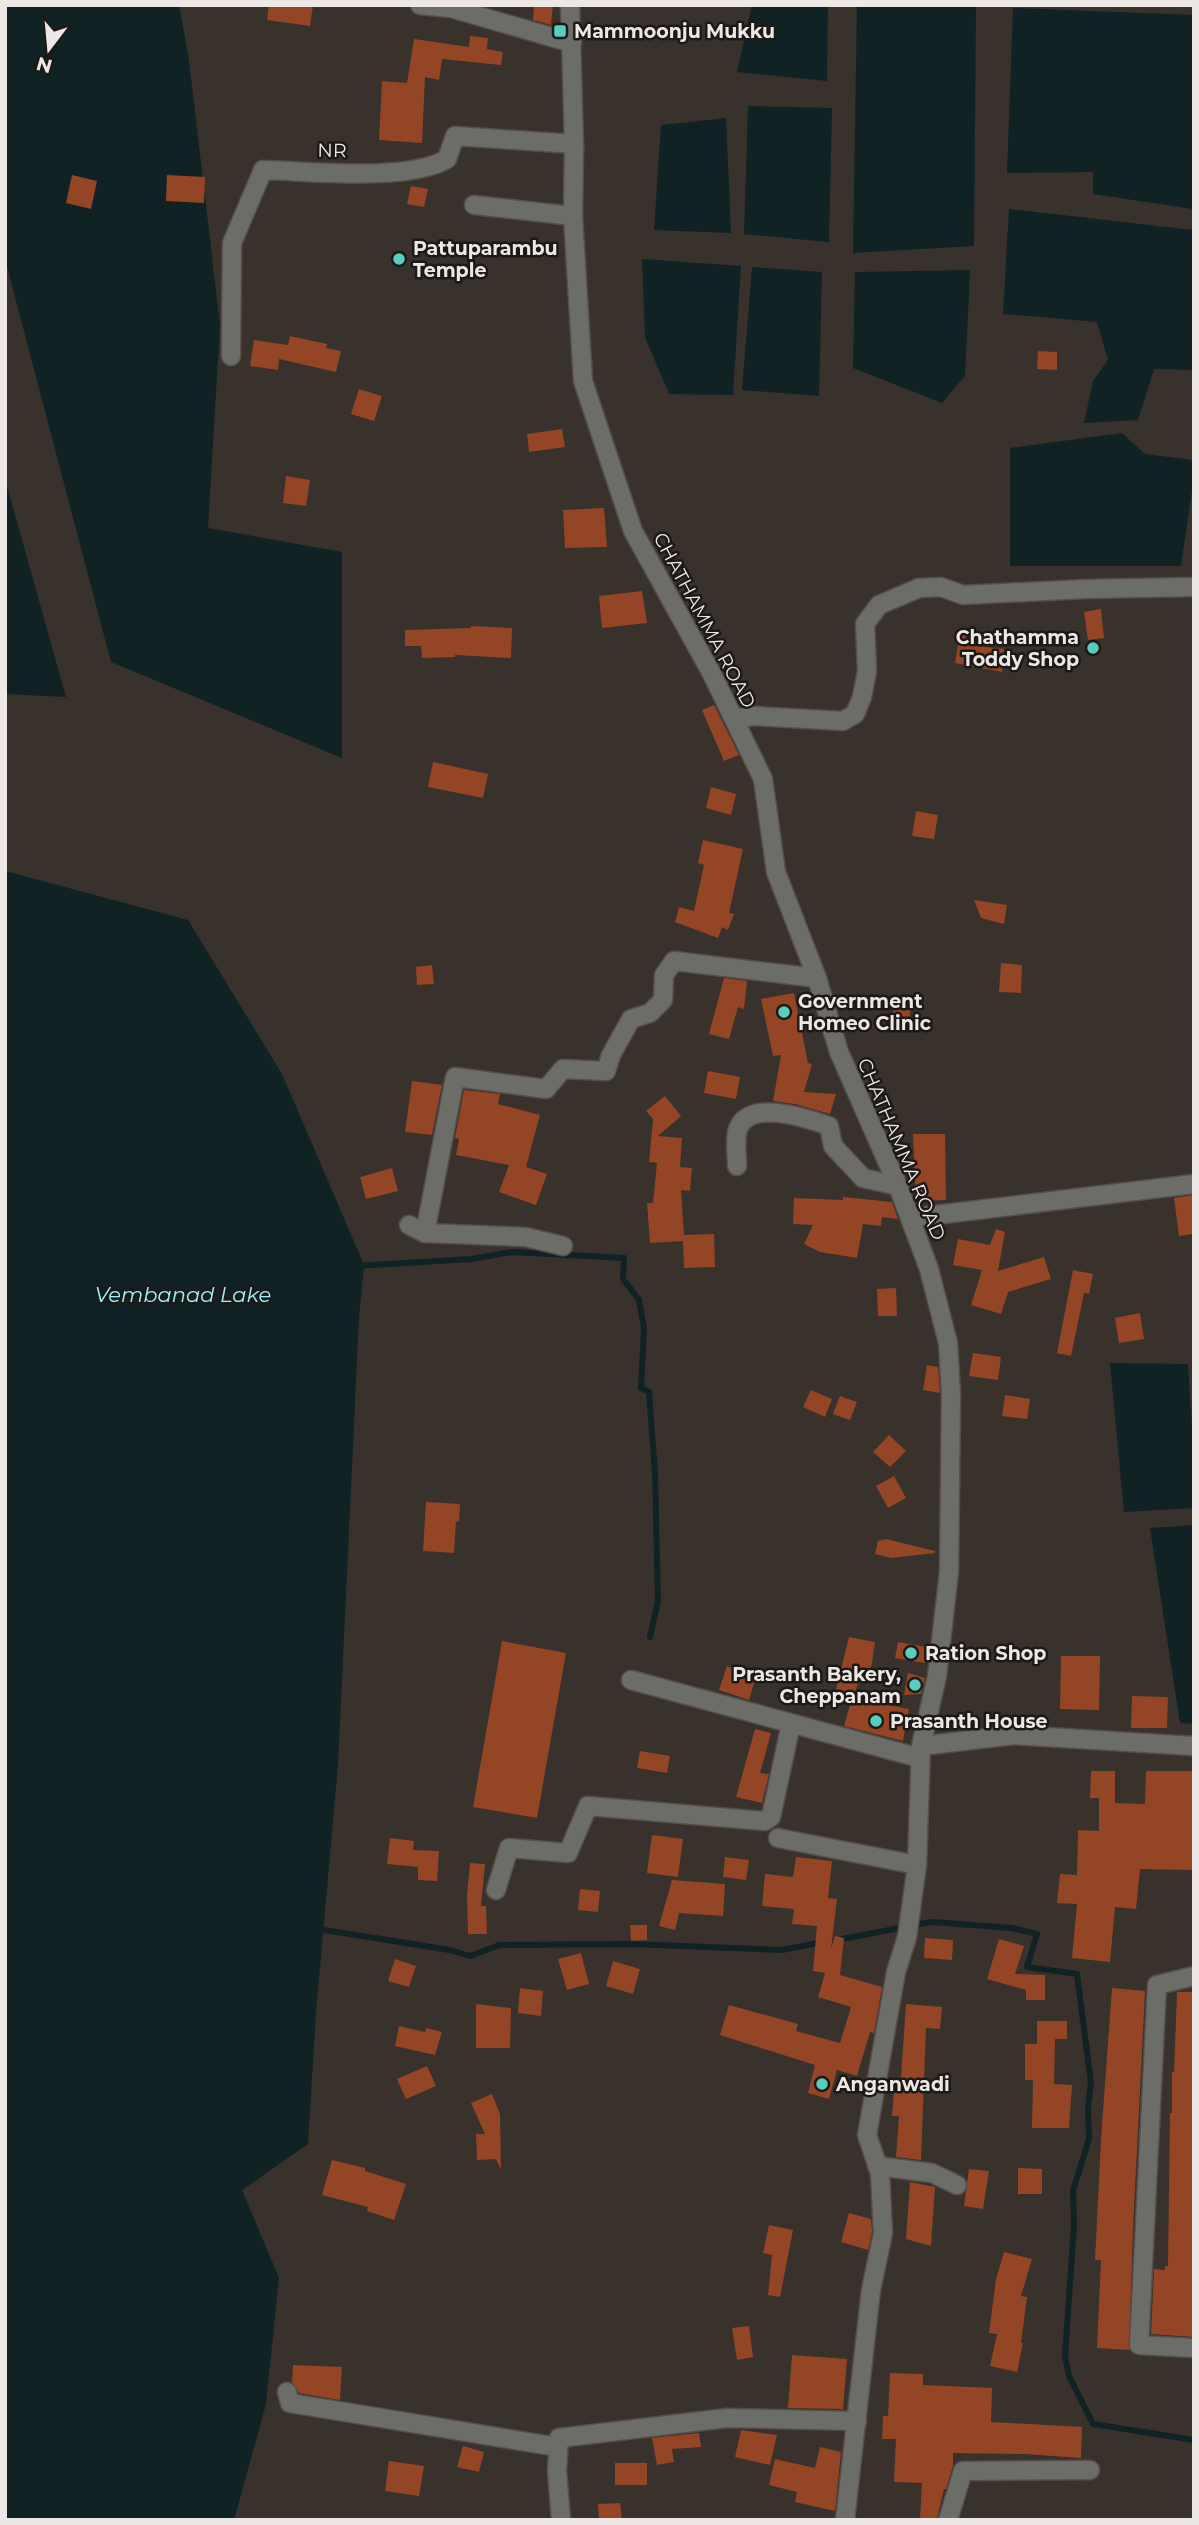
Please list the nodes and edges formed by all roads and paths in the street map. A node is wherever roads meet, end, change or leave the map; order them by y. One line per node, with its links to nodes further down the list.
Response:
1 (420, 5): 3 (street)
2 (570, 5): 3 (street, CHATHAMMA ROAD)
3 (572, 43): 4 (street, CHATHAMMA ROAD)
4 (574, 144): 6 (street, CHATHAMMA ROAD); 7 (street, NR)
5 (474, 205): 6 (street)
6 (573, 216): 9 (street, CHATHAMMA ROAD)
7 (231, 356)
8 (1194, 587): 9 (street)
9 (734, 719): 10 (street, CHATHAMMA ROAD)
10 (817, 978): 13 (street, CHATHAMMA ROAD); 15 (street)
11 (737, 1166): 13 (street)
12 (1194, 1184): 14 (street)
13 (898, 1186): 14 (street, CHATHAMMA ROAD)
14 (910, 1218): 19 (street, CHATHAMMA ROAD)
15 (563, 1246)
16 (631, 1680): 17 (street)
17 (792, 1724): 19 (street); 22 (street)
18 (1194, 1746): 19 (street)
19 (921, 1752): 21 (street, CHATHAMMA ROAD)
20 (778, 1838): 21 (street)
21 (917, 1865): 24 (street, CHATHAMMA ROAD)
22 (496, 1890)
23 (1194, 1976): 26 (street)
24 (877, 2166): 25 (street); 28 (street, CHATHAMMA ROAD)
25 (957, 2185)
26 (1194, 2348)
27 (287, 2392): 29 (street)
28 (857, 2421): 29 (street); 32 (street, CHATHAMMA ROAD)
29 (558, 2447): 31 (street)
30 (1090, 2470): 33 (street)
31 (561, 2520)
32 (845, 2520)
33 (948, 2520)

